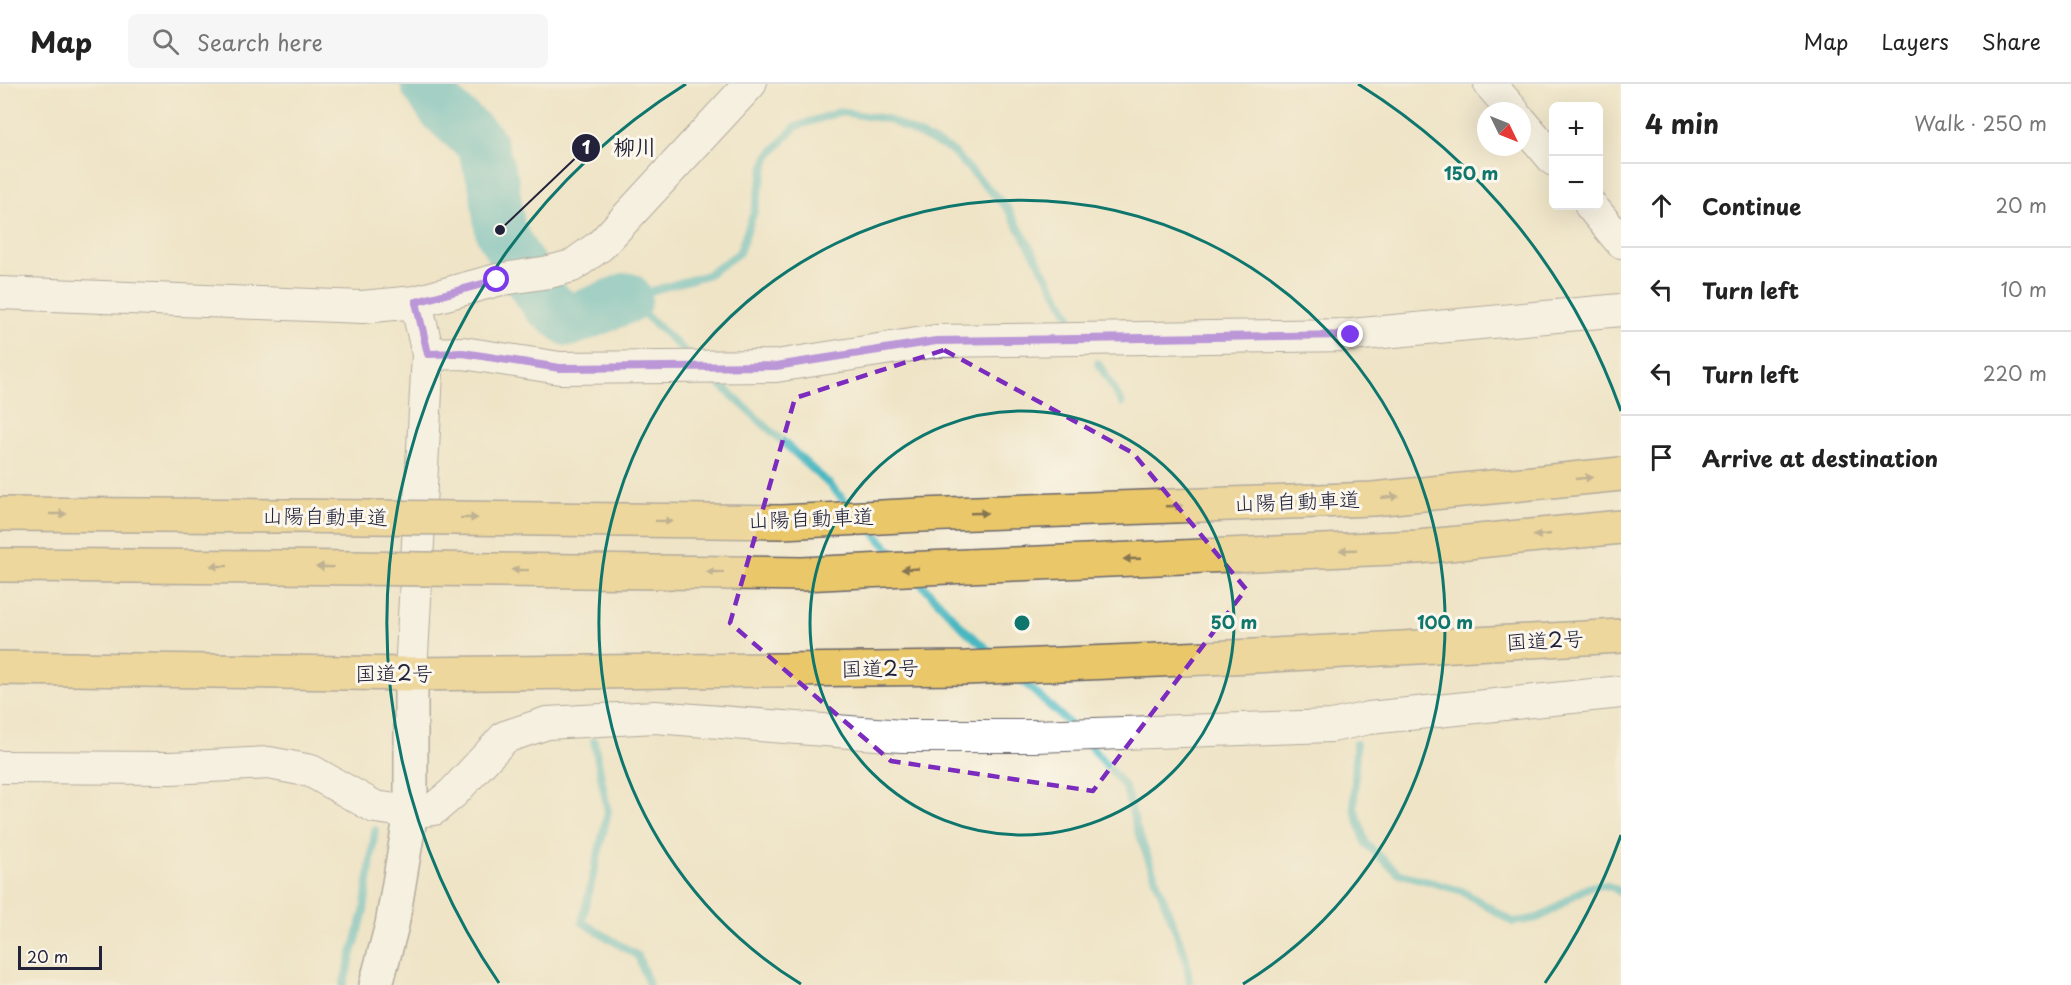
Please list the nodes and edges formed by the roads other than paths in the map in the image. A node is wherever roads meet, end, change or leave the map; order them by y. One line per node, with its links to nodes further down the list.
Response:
1 (750, 84): 9 (street)
2 (1490, 84): 3 (street)
3 (1505, 102)
4 (1531, 133): 5 (street)
5 (1551, 156)
6 (1594, 210): 7 (street)
7 (1621, 242)
8 (0, 294): 9 (street)
9 (416, 302): 11 (street)
10 (1621, 310): 11 (street)
11 (428, 354): 19 (street)
12 (1621, 474): 13 (highway, 山陽自動車道, one-way to 12, bridge)
13 (0, 514)
14 (1621, 527): 15 (highway, one-way to 15, bridge)
15 (0, 565)
16 (1621, 636): 19 (highway, 国道2号)
17 (0, 668): 18 (highway, 国道2号)
18 (137, 670): 19 (highway, 国道2号); 20 (highway, 国道2号)
19 (411, 674): 23 (street)
20 (0, 688)
21 (1621, 692): 23 (street)
22 (0, 767): 23 (street)
23 (411, 812): 24 (street)
24 (376, 985)

